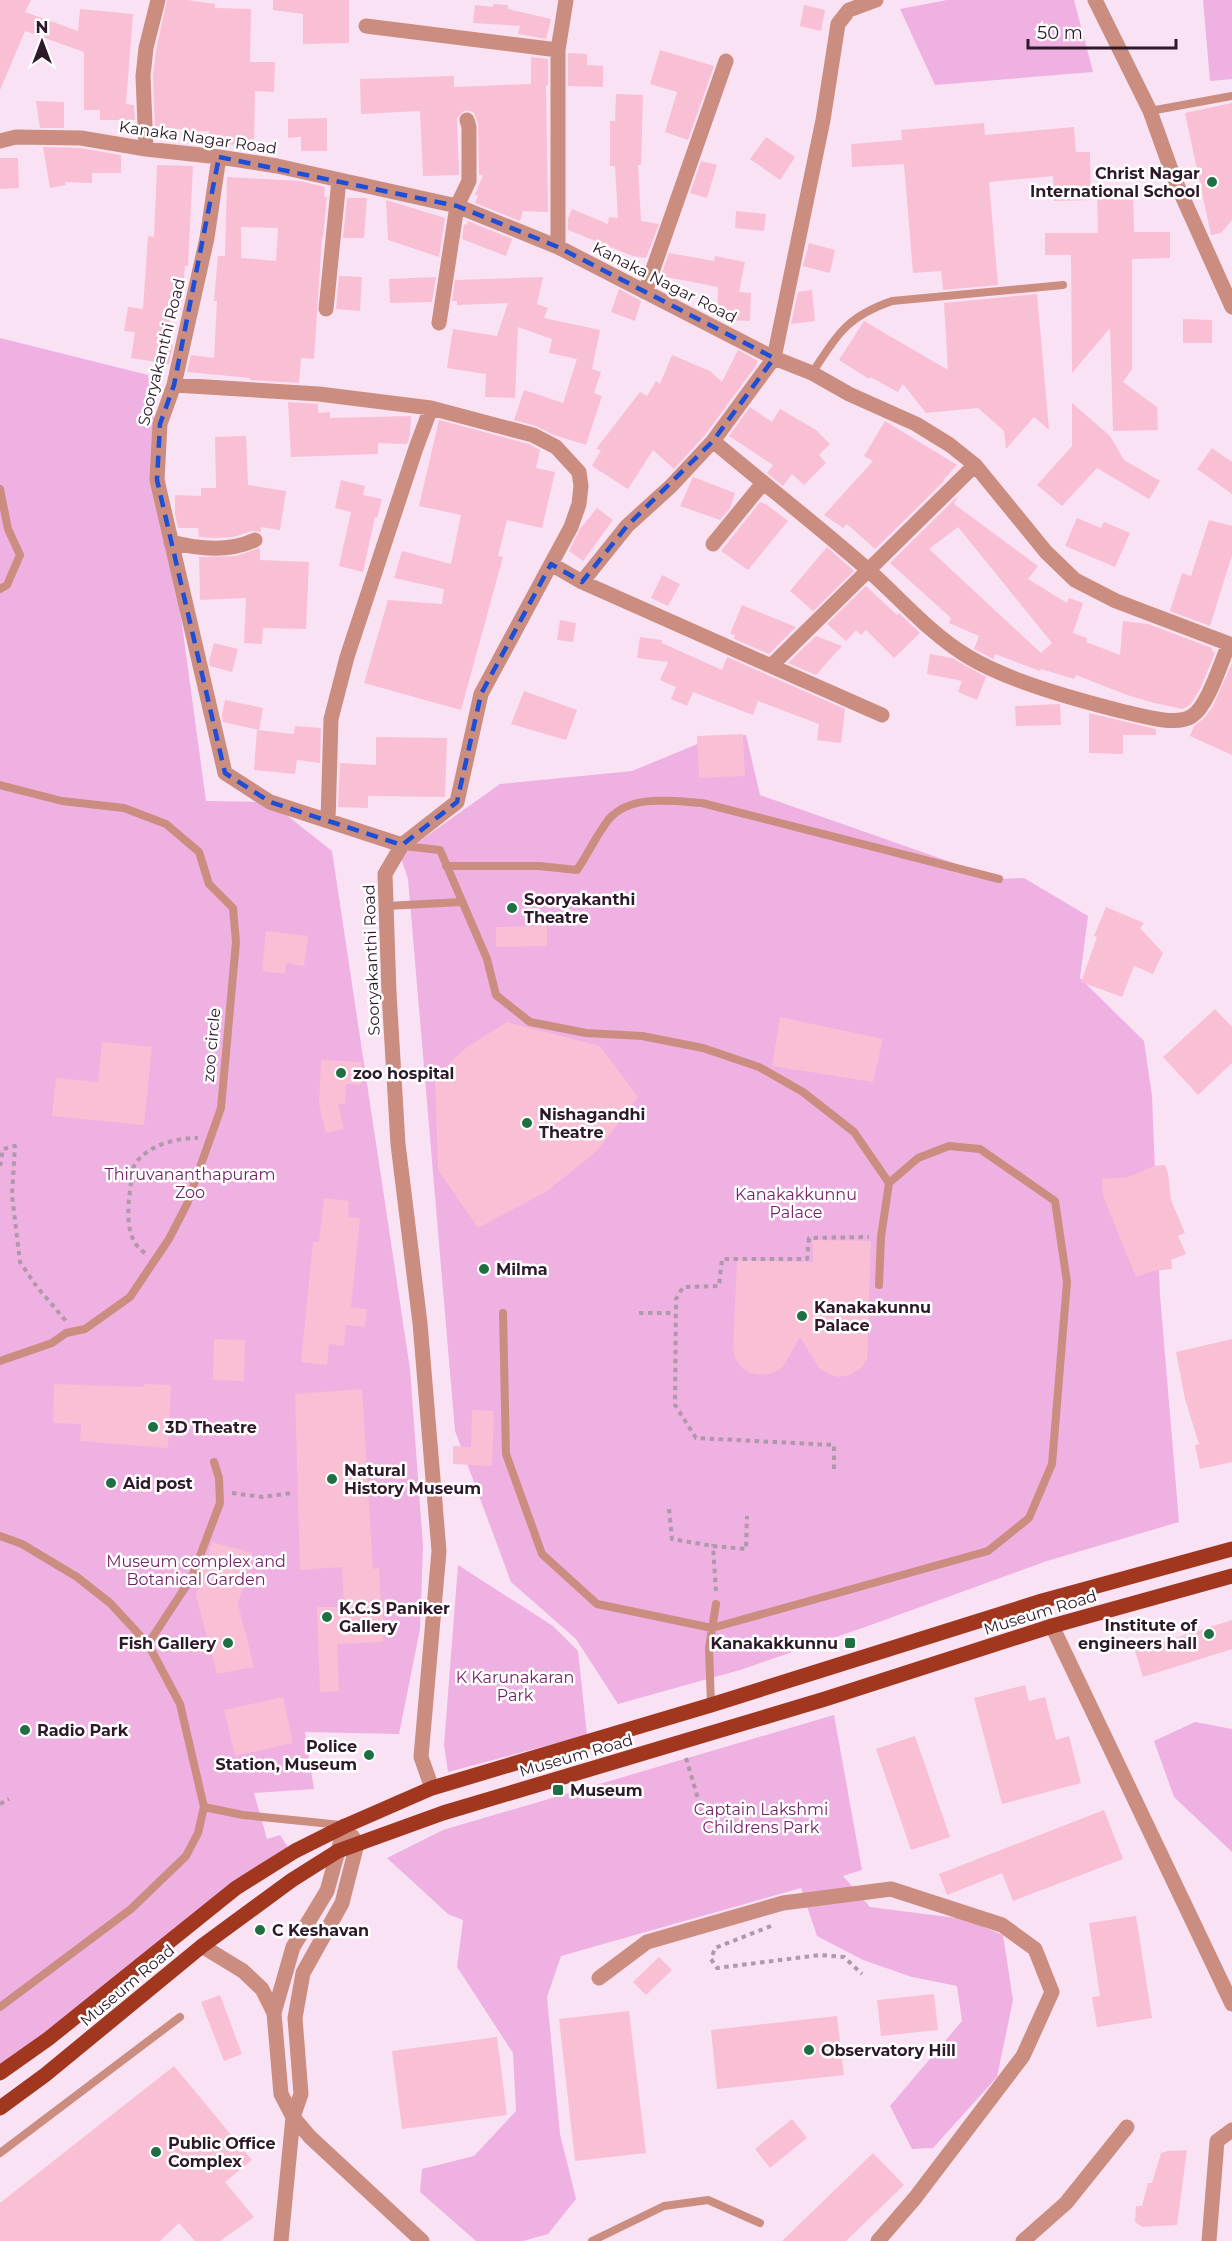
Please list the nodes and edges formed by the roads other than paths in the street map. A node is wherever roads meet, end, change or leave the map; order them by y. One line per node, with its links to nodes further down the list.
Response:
1 (158, 0): 12 (street)
2 (566, 0): 6 (street)
3 (872, 0): 22 (street)
4 (1095, 0): 9 (street)
5 (366, 26): 6 (street)
6 (558, 50): 16 (street)
7 (726, 61): 18 (street)
8 (1232, 96): 9 (lane)
9 (1150, 111): 19 (street)
10 (467, 120): 15 (street)
11 (0, 141): 12 (street, Kanaka Nagar Road)
12 (146, 149): 13 (street, Kanaka Nagar Road)
13 (219, 157): 14 (street, Kanaka Nagar Road); 24 (street, Sooryakanthi Road)
14 (339, 180): 15 (street, Kanaka Nagar Road); 20 (street)
15 (457, 206): 16 (street, Kanaka Nagar Road); 21 (street)
16 (558, 248): 18 (street, Kanaka Nagar Road)
17 (1063, 285): 23 (lane)
18 (645, 292): 22 (street, Kanaka Nagar Road)
19 (1232, 307)
20 (326, 309)
21 (439, 323)
22 (774, 358): 23 (street, Kanaka Nagar Road); 26 (street)
23 (812, 373): 27 (street, Kanaka Nagar Road)
24 (174, 384): 25 (street); 31 (street, Sooryakanthi Road)
25 (431, 408): 33 (street); 41 (street)
26 (713, 441): 28 (street); 35 (street)
27 (975, 465): 34 (street); 37 (street, Kanaka Nagar Road)
28 (763, 483): 32 (street); 34 (street)
29 (0, 489): 36 (lane)
30 (255, 540): 31 (street)
31 (171, 542): 41 (street, Sooryakanthi Road)
32 (713, 544)
33 (551, 564): 35 (street); 42 (street)
34 (868, 570): 37 (street); 38 (street)
35 (582, 582): 38 (street)
36 (0, 589)
37 (1230, 644)
38 (771, 666): 39 (street)
39 (882, 715)
40 (0, 785): 50 (lane, zoo circle)
41 (328, 821): 42 (street, Sooryakanthi Road)
42 (402, 845): 43 (lane); 46 (street, Sooryakanthi Road)
43 (446, 866): 44 (lane); 45 (lane)
44 (999, 879)
45 (462, 902): 46 (lane); 47 (lane)
46 (386, 906): 60 (street, Sooryakanthi Road)
47 (889, 1183): 48 (lane); 57 (lane)
48 (879, 1285)
49 (503, 1313): 57 (lane)
50 (0, 1361)
51 (214, 1462): 58 (lane)
52 (0, 1536): 58 (lane)
53 (1232, 1549): 59 (main road, Museum Road)
54 (1232, 1576): 56 (main road, Museum Road)
55 (716, 1604): 57 (lane)
56 (1052, 1626): 63 (main road, Museum Road); 67 (street)
57 (712, 1628): 59 (lane)
58 (148, 1644): 61 (lane)
59 (711, 1705): 60 (main road, Museum Road)
60 (432, 1788): 62 (main road, Museum Road)
61 (204, 1807): 62 (lane); 68 (lane)
62 (345, 1826): 63 (street); 64 (street); 71 (main road, Museum Road)
63 (357, 1844): 64 (main road, Museum Road); 73 (street)
64 (338, 1851): 65 (main road, Museum Road); 69 (street)
65 (202, 1946): 69 (street); 72 (main road, Museum Road)
66 (599, 1978): 81 (street)
67 (1232, 2004)
68 (0, 2007)
69 (274, 2013): 73 (street)
70 (180, 2017): 76 (lane)
71 (0, 2073)
72 (0, 2108)
73 (293, 2117): 78 (street); 79 (street)
74 (1127, 2127): 82 (street)
75 (1232, 2130): 83 (street)
76 (0, 2153)
77 (760, 2223): 80 (lane)
78 (283, 2240)
79 (422, 2241)
80 (592, 2241)
81 (878, 2241)
82 (1023, 2241)
83 (1209, 2241)

